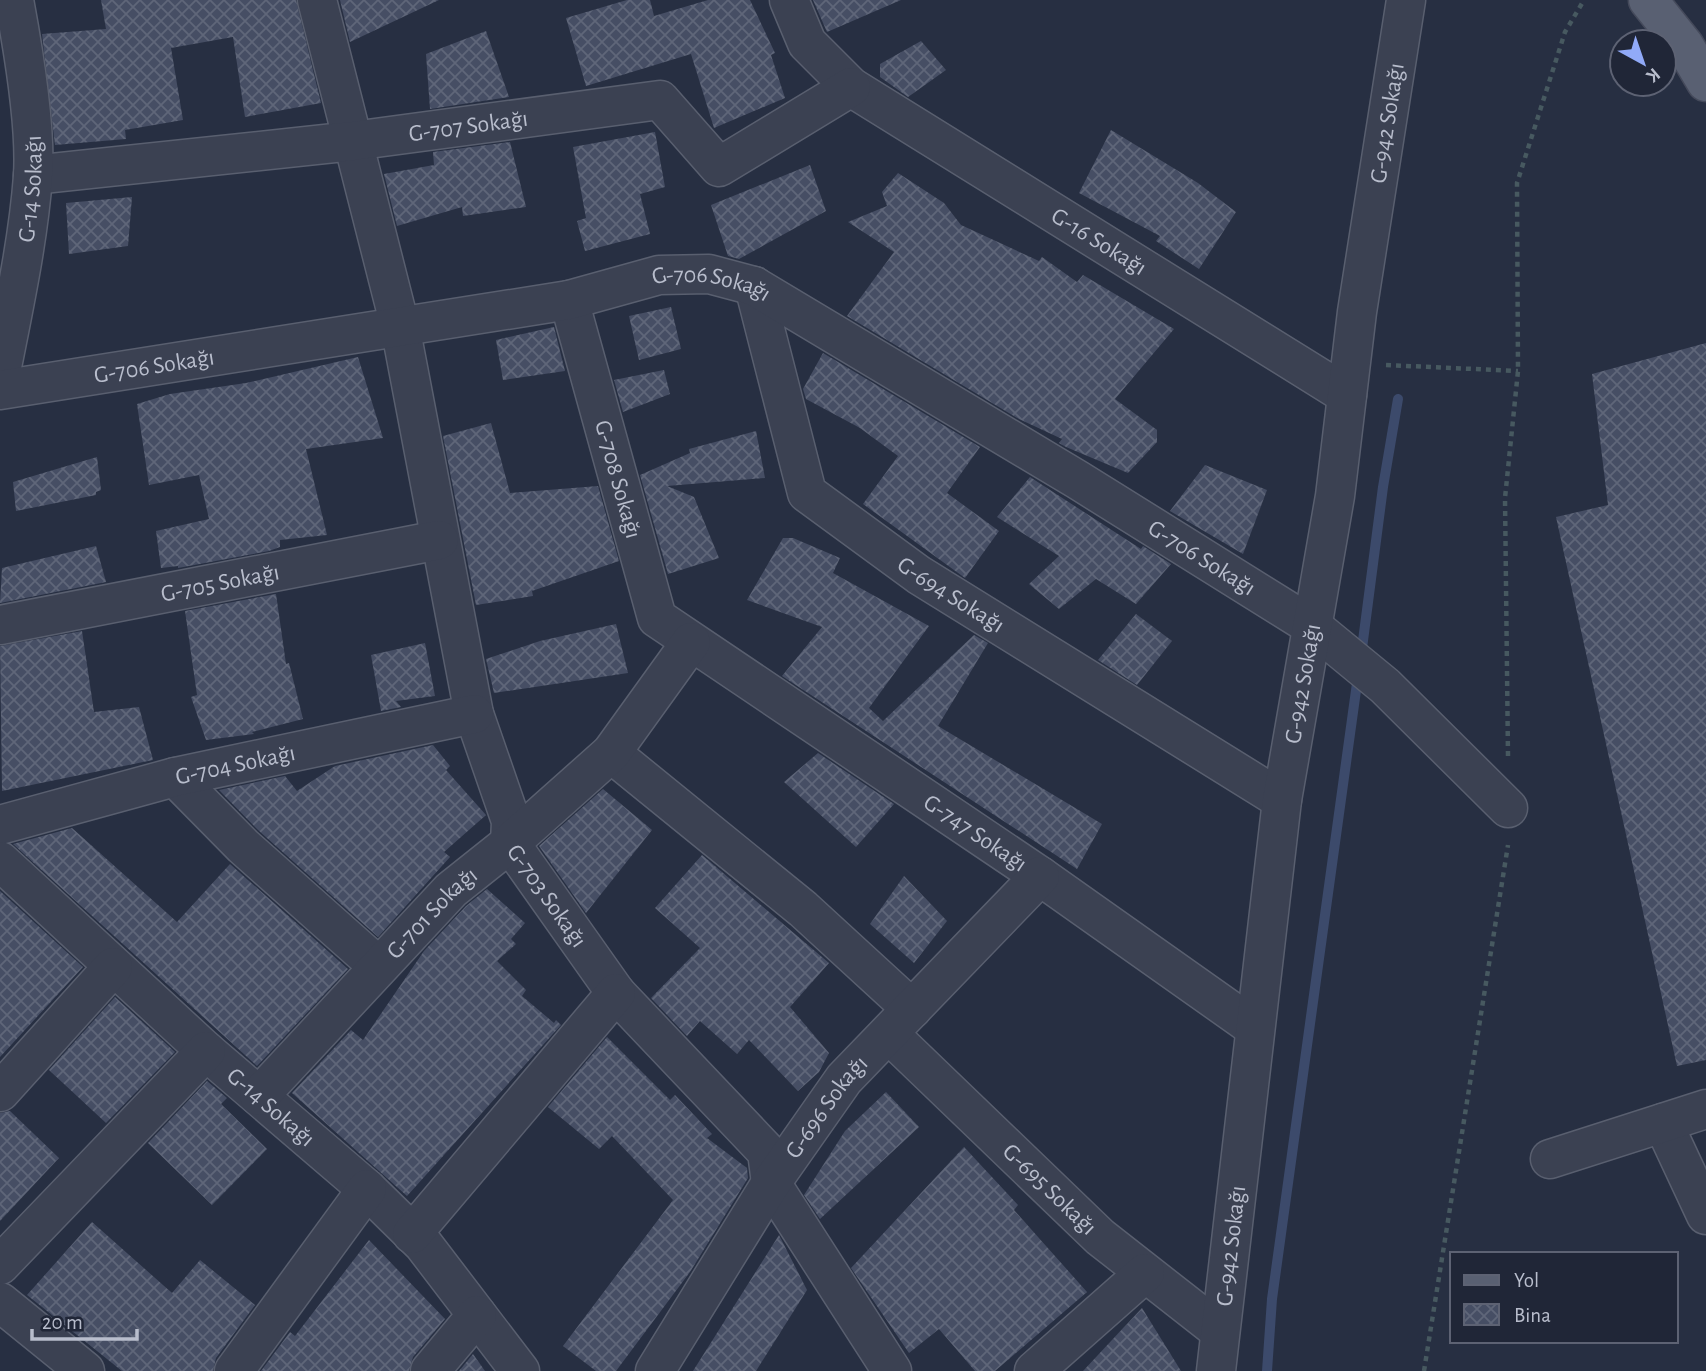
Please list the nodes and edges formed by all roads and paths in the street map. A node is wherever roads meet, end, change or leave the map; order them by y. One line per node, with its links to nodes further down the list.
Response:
1 (14, 0): 10 (street, G-14 Sokağı)
2 (317, 0): 9 (street, G-703 Sokağı)
3 (789, 0): 8 (street, G-16 Sokağı)
4 (1406, 0): 16 (street, G-942 Sokağı)
5 (1584, 0): 14 (path)
6 (1648, 0): 7 (main road)
7 (1706, 82)
8 (851, 87): 9 (street, G-707 Sokağı); 16 (street, G-16 Sokağı)
9 (353, 141): 10 (street, G-707 Sokağı); 13 (street, G-703 Sokağı)
10 (33, 175): 15 (street, G-14 Sokağı)
11 (754, 286): 12 (street, G-706 Sokağı); 20 (street, G-706 Sokağı); 25 (street, G-694 Sokağı)
12 (569, 300): 13 (street, G-706 Sokağı); 21 (street, G-708 Sokağı)
13 (400, 326): 17 (street, G-706 Sokağı); 18 (street, G-703 Sokağı)
14 (1518, 371): 16 (path); 26 (path)
15 (0, 377)
16 (1348, 379): 20 (street, G-942 Sokağı)
17 (0, 390)
18 (439, 540): 19 (street, G-705 Sokağı); 22 (street, G-703 Sokağı)
19 (0, 625)
20 (1321, 635): 25 (street, G-942 Sokağı); 26 (street, G-706 Sokağı)
21 (691, 642): 23 (street, G-701 Sokağı); 30 (street, G-747 Sokağı)
22 (474, 715): 24 (street, G-704 Sokağı); 28 (street, G-703 Sokağı)
23 (611, 753): 28 (street, G-701 Sokağı); 34 (street, G-695 Sokağı)
24 (175, 777): 27 (street, G-704 Sokağı); 31 (street)
25 (1282, 800): 35 (street, G-942 Sokağı)
26 (1508, 808): 59 (path)
27 (0, 825)
28 (510, 844): 31 (street, G-701 Sokağı); 33 (street, G-703 Sokağı)
29 (0, 861): 32 (street, G-14 Sokağı)
30 (1040, 876): 34 (street, G-696 Sokağı); 35 (street, G-747 Sokağı)
31 (377, 966): 38 (street, G-701 Sokağı)
32 (113, 967): 36 (street, G-14 Sokağı); 37 (street)
33 (615, 993): 42 (street, G-703 Sokağı); 45 (street)
34 (901, 1022): 42 (street, G-696 Sokağı); 47 (street, G-695 Sokağı)
35 (1255, 1027): 50 (street, G-942 Sokağı)
36 (206, 1051): 38 (street, G-14 Sokağı); 46 (street)
37 (0, 1092)
38 (259, 1096): 43 (street, G-14 Sokağı)
39 (1706, 1109): 40 (street)
40 (1663, 1123): 41 (street); 44 (street)
41 (1550, 1160)
42 (771, 1183): 55 (street, G-696 Sokağı); 56 (street, G-703 Sokağı)
43 (367, 1189): 45 (street, G-14 Sokağı); 52 (street)
44 (1706, 1215)
45 (412, 1234): 49 (street, G-14 Sokağı)
46 (0, 1265)
47 (1145, 1273): 50 (street, G-695 Sokağı); 57 (street)
48 (0, 1302): 51 (street)
49 (477, 1315): 53 (street); 54 (street, G-14 Sokağı)
50 (1220, 1331): 58 (street, G-942 Sokağı)
51 (85, 1371)
52 (234, 1371)
53 (430, 1371)
54 (520, 1371)
55 (655, 1371)
56 (892, 1371)
57 (1034, 1371)
58 (1216, 1371)
59 (1423, 1371)

